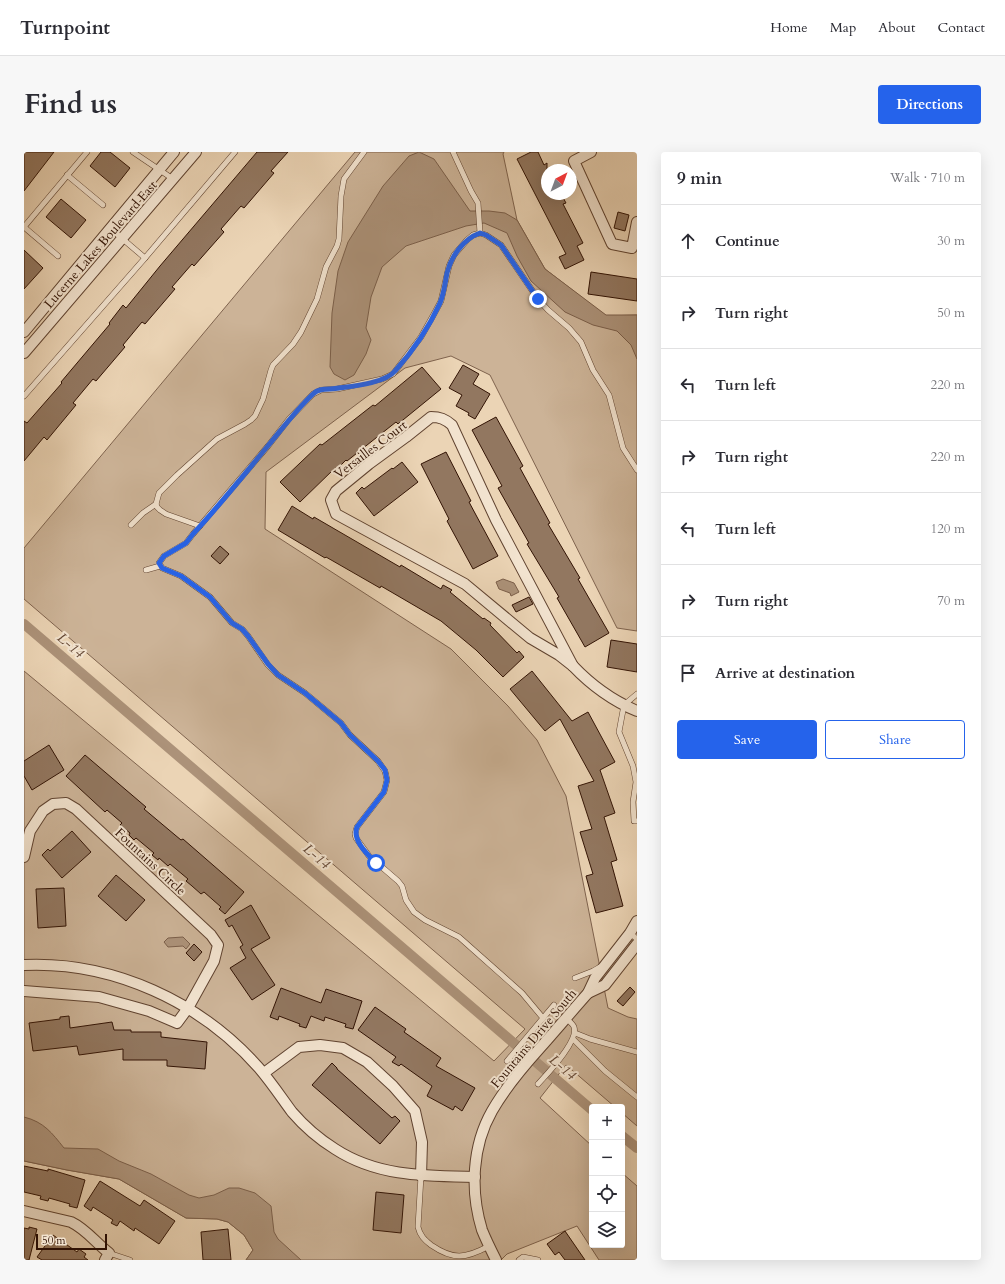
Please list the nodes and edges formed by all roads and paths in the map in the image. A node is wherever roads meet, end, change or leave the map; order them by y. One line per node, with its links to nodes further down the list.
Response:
1 (87, 152): 10 (lane)
2 (133, 152): 9 (lane)
3 (174, 152): 9 (street, Lucerne Lakes Boulevard East)
4 (196, 152): 11 (street, Lucerne Lakes Boulevard East)
5 (235, 152): 19 (lane)
6 (364, 152): 24 (lane)
7 (453, 152): 16 (lane)
8 (591, 152): 13 (street)
9 (158, 169): 11 (lane); 15 (street, Lucerne Lakes Boulevard East)
10 (67, 175): 12 (lane); 14 (lane)
11 (173, 179): 17 (street, Lucerne Lakes Boulevard East)
12 (103, 205)
13 (637, 222)
14 (24, 227): 18 (lane)
15 (111, 229): 17 (lane); 20 (street, Lucerne Lakes Boulevard East)
16 (480, 233): 23 (lane); 26 (lane)
17 (122, 238): 19 (lane); 21 (street, Lucerne Lakes Boulevard East)
18 (58, 256)
19 (145, 258): 22 (lane)
20 (24, 332)
21 (24, 353)
22 (24, 396)
23 (637, 470)
24 (156, 504): 25 (lane); 26 (lane)
25 (131, 525)
26 (200, 526): 27 (lane)
27 (160, 566): 28 (lane); 45 (lane)
28 (146, 570)
29 (573, 666): 29 (street, Versailles Court); 31 (street, Versailles Court)
30 (637, 694): 31 (lane)
31 (624, 705): 32 (street, Versailles Court); 33 (lane)
32 (637, 711)
33 (637, 821)
34 (24, 857): 44 (street, Fountains Circle)
35 (637, 921): 36 (street, Fountains Drive South)
36 (634, 936): 38 (street, Fountains Drive South)
37 (637, 944): 42 (street, Fountains Drive South)
38 (607, 962): 40 (lane); 42 (street, Fountains Drive South)
39 (24, 965): 44 (street)
40 (575, 978)
41 (24, 991): 44 (street)
42 (588, 993): 46 (street, Fountains Drive South)
43 (554, 1005): 45 (lane)
44 (188, 1008): 51 (street)
45 (543, 1018): 50 (lane)
46 (566, 1018): 47 (lane); 55 (street, Fountains Drive South)
47 (575, 1033): 48 (lane); 49 (lane)
48 (573, 1039): 52 (lane); 53 (lane)
49 (637, 1052)
50 (507, 1061)
51 (264, 1073): 54 (street); 54 (street)
52 (538, 1084)
53 (637, 1097)
54 (421, 1176): 55 (street); 57 (lane)
55 (475, 1177): 57 (street, Fountains Drive South)
56 (24, 1211): 58 (street)
57 (489, 1246): 60 (street, Fountains Drive South)
58 (107, 1257): 59 (lane)
59 (130, 1260)
60 (496, 1260)
61 (519, 1260): 62 (lane)
62 (538, 1260)

